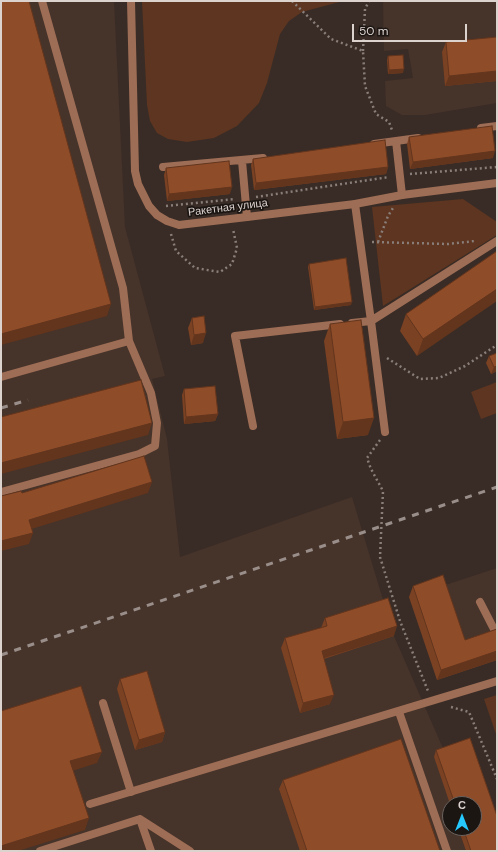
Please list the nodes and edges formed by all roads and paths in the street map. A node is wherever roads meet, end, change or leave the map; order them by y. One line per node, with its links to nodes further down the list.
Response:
1 (42, 1): 29 (street)
2 (131, 1): 23 (street, Ракетная улица)
3 (292, 1): 5 (path)
4 (369, 1): 5 (path)
5 (363, 51): 6 (path)
6 (389, 122)
7 (497, 126): 8 (street)
8 (474, 130)
9 (427, 136): 10 (street)
10 (396, 141): 11 (street); 17 (street)
11 (365, 145)
12 (273, 157): 13 (street)
13 (242, 161): 14 (street); 18 (street)
14 (163, 168)
15 (497, 183): 17 (street, Ракетная улица)
16 (278, 193): 18 (path)
17 (402, 195): 19 (street, Ракетная улица); 27 (path)
18 (245, 198): 20 (path); 21 (street)
19 (355, 204): 21 (street, Ракетная улица); 26 (street)
20 (164, 206)
21 (247, 217): 22 (street, Ракетная улица)
22 (231, 219): 23 (street, Ракетная улица); 23 (path)
23 (167, 221)
24 (476, 241): 27 (path)
25 (497, 241): 28 (street)
26 (361, 242): 27 (path); 28 (street)
27 (378, 242)
28 (371, 321): 31 (street); 33 (street)
29 (129, 341): 32 (street); 35 (street)
30 (497, 345): 31 (path)
31 (375, 350): 34 (street)
32 (1, 377)
33 (253, 426)
34 (385, 432): 39 (path)
35 (1, 492)
36 (480, 602): 37 (street)
37 (497, 635)
38 (497, 681): 39 (street)
39 (432, 701): 41 (street); 42 (path)
40 (102, 703): 43 (street)
41 (399, 712): 43 (street); 49 (street)
42 (497, 780)
43 (131, 792): 44 (street)
44 (90, 804)
45 (140, 819): 46 (street); 47 (street); 48 (street)
46 (40, 851)
47 (152, 851)
48 (190, 851)
49 (448, 851)

